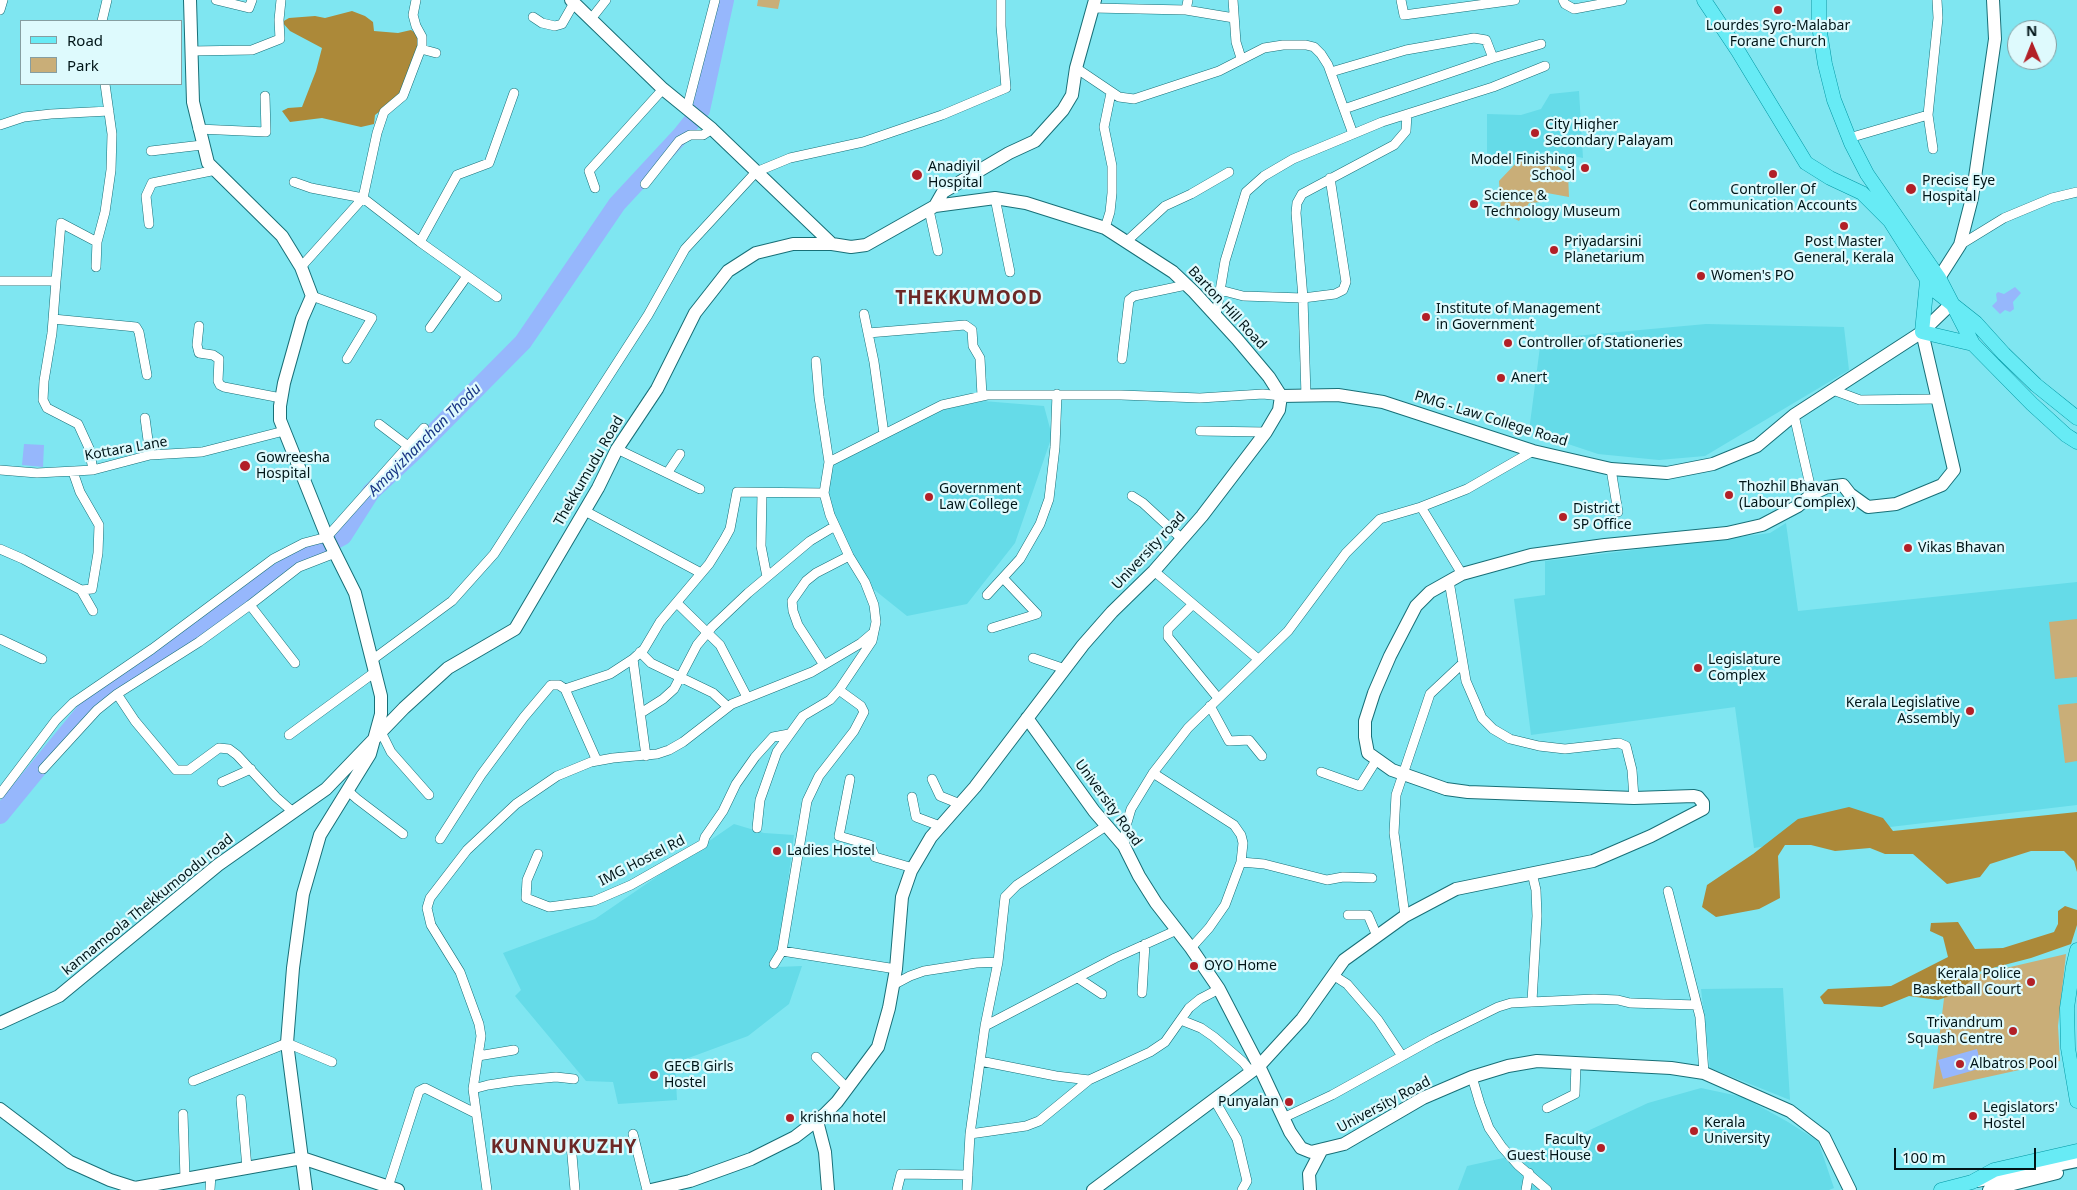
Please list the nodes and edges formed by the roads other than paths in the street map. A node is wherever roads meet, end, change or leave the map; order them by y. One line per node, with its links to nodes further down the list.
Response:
1 (3, 0): 23 (street)
2 (107, 0): 28 (street)
3 (190, 0): 31 (street)
4 (216, 0): 5 (street)
5 (252, 0)
6 (281, 0): 31 (street)
7 (416, 0): 30 (street)
8 (606, 0): 27 (street)
9 (715, 0): 44 (street)
10 (1001, 0): 57 (street)
11 (1188, 0): 24 (street)
12 (1233, 0): 26 (street)
13 (1401, 0): 14 (street)
14 (1515, 0)
15 (1563, 0): 16 (street)
16 (1622, 0)
17 (1704, 0): 79 (main road)
18 (1818, 0): 52 (main road)
19 (1937, 0): 47 (street)
20 (1993, 0): 73 (street)
21 (572, 2): 25 (street); 27 (street)
22 (1094, 4): 24 (street); 36 (street)
23 (0, 10)
24 (1186, 10): 26 (street)
25 (533, 17)
26 (1234, 18): 33 (street)
27 (591, 19): 39 (street)
28 (102, 20)
29 (1541, 44): 34 (street)
30 (421, 49): 32 (street); 64 (street)
31 (191, 51): 49 (street)
32 (436, 53)
33 (1241, 58): 37 (street); 41 (street)
34 (1493, 58): 37 (street); 43 (street)
35 (1545, 66): 46 (street)
36 (1076, 68): 41 (street); 66 (street)
37 (1331, 72): 43 (street)
38 (105, 85): 45 (street)
39 (664, 90): 44 (street); 62 (street)
40 (514, 93): 71 (street)
41 (1111, 93): 68 (street)
42 (265, 96): 49 (street)
43 (1344, 109): 51 (street)
44 (689, 110): 50 (street)
45 (109, 111): 48 (street); 70 (street)
46 (1407, 114): 51 (street); 59 (street)
47 (1928, 115): 52 (street); 54 (street)
48 (0, 125)
49 (198, 129): 53 (street)
50 (712, 129): 57 (street); 61 (street)
51 (1353, 134): 83 (street)
52 (1849, 138): 79 (main road)
53 (202, 144): 55 (street); 56 (street)
54 (1933, 149)
55 (151, 151)
56 (216, 170): 67 (street); 76 (street)
57 (756, 172): 72 (street); 163 (street)
58 (1229, 172): 69 (street)
59 (1330, 178): 86 (street); 86 (street)
60 (294, 182): 64 (street)
61 (645, 184)
62 (595, 188)
63 (2077, 192): 73 (street)
64 (363, 198): 71 (street); 76 (street)
65 (995, 198): 66 (street, Barton Hill Road); 68 (street, Barton Hill Road); 77 (street)
66 (932, 208): 72 (street, Barton Hill Road); 74 (street)
67 (149, 224)
68 (1105, 228): 69 (street, Barton Hill Road)
69 (1127, 241): 82 (street, Barton Hill Road)
70 (97, 242): 75 (street); 81 (street)
71 (420, 242): 78 (street)
72 (832, 244): 118 (street, Thekkumudu Road)
73 (1960, 245): 79 (street)
74 (938, 251)
75 (96, 267)
76 (301, 267): 84 (street)
77 (1010, 272)
78 (467, 276): 85 (street); 92 (street)
79 (1932, 280): 87 (main road); 93 (main road)
80 (0, 281): 81 (street)
81 (56, 281): 90 (street)
82 (1186, 284): 89 (street, Barton Hill Road); 97 (street)
83 (1220, 290): 86 (street); 89 (street)
84 (312, 296): 96 (street); 105 (street)
85 (497, 297)
86 (1303, 298): 104 (street)
87 (1951, 304): 93 (street, PMG - Law College Road); 95 (main road); 109 (main road)
88 (864, 314): 94 (street)
89 (1216, 315): 103 (street, Barton Hill Road)
90 (53, 319): 99 (street); 125 (street)
91 (200, 326): 105 (street)
92 (430, 328)
93 (1922, 332): 95 (main road); 100 (street, PMG - Law College Road); 106 (street)
94 (868, 333): 102 (street); 115 (street)
95 (1973, 344): 116 (main road)
96 (348, 359)
97 (1122, 359)
98 (816, 360): 122 (street)
99 (147, 375)
100 (1833, 390): 106 (street); 107 (street, PMG - Law College Road)
101 (1057, 394): 102 (street); 103 (street); 146 (street)
102 (982, 396): 115 (street)
103 (1281, 396): 104 (street, PMG - Law College Road); 114 (street, University road)
104 (1306, 396): 119 (street, PMG - Law College Road)
105 (281, 398): 112 (street)
106 (1937, 398): 131 (street)
107 (1794, 415): 123 (street, PMG - Law College Road); 131 (street)
108 (145, 418): 121 (street)
109 (2077, 418)
110 (379, 424): 117 (street)
111 (424, 428): 117 (street)
112 (284, 431): 121 (street, Kottara Lane); 137 (street)
113 (1200, 431): 114 (street)
114 (1266, 432): 138 (street, University road)
115 (884, 434): 122 (street)
116 (2077, 442)
117 (408, 446): 137 (street)
118 (616, 449): 127 (street); 134 (street, Thekkumudu Road)
119 (1533, 451): 123 (street, PMG - Law College Road); 133 (street)
120 (680, 454): 127 (street)
121 (150, 455): 125 (street, Kottara Lane)
122 (829, 462): 130 (street)
123 (1611, 469): 135 (street)
124 (0, 470): 126 (street, Kottara Lane)
125 (92, 470): 126 (street, Kottara Lane)
126 (73, 472): 148 (street)
127 (668, 472): 128 (street)
128 (700, 489)
129 (762, 494): 130 (street); 143 (street); 145 (street)
130 (824, 494): 136 (street)
131 (1812, 494): 144 (street)
132 (1132, 496): 138 (street)
133 (1421, 507): 144 (street); 162 (street)
134 (584, 511): 143 (street); 181 (street, Thekkumudu Road)
135 (1618, 512)
136 (835, 526): 141 (street); 145 (street)
137 (327, 537): 140 (street); 195 (street)
138 (1182, 539): 142 (street, University road)
139 (0, 550): 148 (street)
140 (335, 553): 152 (street); 163 (street)
141 (849, 556): 156 (street); 166 (street)
142 (1154, 571): 151 (street); 167 (street, University road)
143 (701, 573): 150 (street)
144 (1462, 574): 147 (street)
145 (767, 577): 155 (street)
146 (1003, 578): 149 (street); 154 (street)
147 (1449, 581): 165 (street); 184 (street)
148 (81, 590): 153 (street)
149 (987, 595)
150 (678, 604): 155 (street); 158 (street)
151 (1193, 604): 162 (street); 174 (street)
152 (250, 605): 164 (street); 172 (street)
153 (93, 612)
154 (992, 628)
155 (708, 632): 169 (street); 173 (street)
156 (874, 632): 166 (street); 171 (street)
157 (0, 639): 160 (street)
158 (640, 652): 161 (street); 169 (street)
159 (1033, 658): 167 (street)
160 (42, 659)
161 (633, 659): 170 (street); 177 (street)
162 (1258, 659): 174 (street)
163 (372, 660): 168 (street)
164 (295, 662)
165 (1462, 664): 190 (street); 198 (street)
166 (824, 665): 173 (street)
167 (1065, 669): 178 (street, University road)
168 (375, 672): 180 (street); 181 (street)
169 (681, 676): 176 (street); 177 (street)
170 (565, 689): 185 (street); 205 (street)
171 (839, 690): 179 (street); 220 (street)
172 (117, 694): 186 (street); 187 (street)
173 (747, 697): 176 (street)
174 (1218, 698): 175 (street)
175 (1210, 706): 183 (street); 189 (street)
176 (728, 707): 182 (street)
177 (641, 713): 182 (street)
178 (1027, 718): 199 (street, University road); 202 (street, University Road)
179 (789, 734): 203 (street); 207 (street, IMG Hostel Rd)
180 (290, 735)
181 (378, 736): 194 (street); 196 (street); 200 (street, kannamoola Thekkumoodu road)
182 (646, 756): 185 (street)
183 (1262, 756)
184 (1376, 760): 188 (street); 190 (street)
185 (597, 761): 237 (street)
186 (43, 769)
187 (251, 769): 193 (street); 200 (street)
188 (1321, 772)
189 (1153, 773): 206 (street); 208 (street)
190 (1404, 775): 198 (street); 214 (street)
191 (850, 779): 209 (street)
192 (932, 779): 199 (street)
193 (222, 782)
194 (347, 790): 204 (street); 235 (street)
195 (0, 794)
196 (430, 795)
197 (912, 797): 201 (street)
198 (1634, 798): 210 (street)
199 (960, 804): 201 (street, University road)
200 (293, 812): 233 (street, kannamoola Thekkumoodu road)
201 (940, 826): 209 (street, University road)
202 (1106, 826): 206 (street, University Road); 221 (street)
203 (757, 828)
204 (403, 834)
205 (440, 839)
206 (1124, 846): 215 (street, University Road)
207 (538, 854)
208 (1241, 862): 211 (street); 218 (street)
209 (913, 868): 223 (street, University road)
210 (1532, 874): 214 (street); 230 (street)
211 (1372, 878)
212 (1668, 891): 231 (street)
213 (1348, 915): 216 (street)
214 (1405, 916): 216 (street)
215 (1177, 930): 217 (street); 218 (street, University Road)
216 (1377, 936): 224 (street)
217 (1146, 944): 225 (street); 228 (street)
218 (1191, 948): 227 (street, University Road)
219 (2077, 950): 253 (main road)
220 (782, 951): 222 (street); 223 (street)
221 (998, 962): 226 (street); 234 (street)
222 (774, 964)
223 (896, 969): 226 (street, University road)
224 (1333, 974): 238 (street); 243 (street)
225 (1078, 978): 229 (street); 234 (street)
226 (893, 985): 249 (street, University road)
227 (1219, 989): 232 (street); 243 (street, University Road)
228 (1142, 993)
229 (1102, 994)
230 (1532, 1001): 231 (street); 238 (street)
231 (1697, 1005): 244 (street)
232 (1181, 1020): 243 (street); 247 (street)
233 (0, 1023)
234 (985, 1026): 240 (street)
235 (287, 1043): 241 (street); 248 (street); 267 (street)
236 (514, 1050): 237 (street)
237 (478, 1056): 250 (street)
238 (1402, 1056): 258 (street)
239 (816, 1057): 249 (street)
240 (980, 1061): 247 (street); 261 (street)
241 (332, 1062)
242 (1576, 1063): 244 (street, University Road); 245 (street, University Road); 254 (street)
243 (1255, 1069): 252 (street); 258 (street, University Road)
244 (1704, 1073): 292 (street, University Road)
245 (1472, 1077): 265 (street, University Road); 270 (street)
246 (574, 1079): 250 (street)
247 (1089, 1080): 261 (street)
248 (193, 1081)
249 (848, 1088): 259 (street, University road)
250 (473, 1089): 256 (street)
251 (241, 1099): 268 (street)
252 (1215, 1101): 287 (street); 288 (street)
253 (2077, 1101)
254 (1547, 1108)
255 (0, 1109): 277 (street)
256 (475, 1113): 276 (street); 280 (street)
257 (184, 1114): 274 (street)
258 (1283, 1118): 264 (street, University Road)
259 (817, 1121): 275 (street, University road); 284 (street)
260 (633, 1134): 282 (street)
261 (970, 1134): 273 (street)
262 (2077, 1143): 266 (main road)
263 (571, 1144): 281 (street)
264 (1301, 1148): 265 (street, University Road); 272 (street)
265 (1321, 1151): 272 (street)
266 (2073, 1155): 293 (main road)
267 (302, 1158): 268 (street); 276 (street); 279 (street)
268 (247, 1168): 271 (street)
269 (2077, 1169): 294 (street)
270 (1529, 1173): 290 (street); 291 (street)
271 (210, 1174): 274 (street); 278 (street)
272 (1309, 1174): 289 (street)
273 (968, 1175): 285 (street); 286 (street)
274 (185, 1179): 277 (street)
275 (692, 1185): 283 (street, University road)
276 (393, 1188)
277 (135, 1189)
278 (210, 1190)
279 (306, 1190)
280 (487, 1190)
281 (575, 1190)
282 (647, 1190)
283 (651, 1190)
284 (828, 1190)
285 (897, 1190)
286 (967, 1190)
287 (1093, 1190)
288 (1242, 1190)
289 (1310, 1190)
290 (1526, 1190)
291 (1547, 1190)
292 (1850, 1190)
293 (1941, 1190)
294 (1990, 1190)

